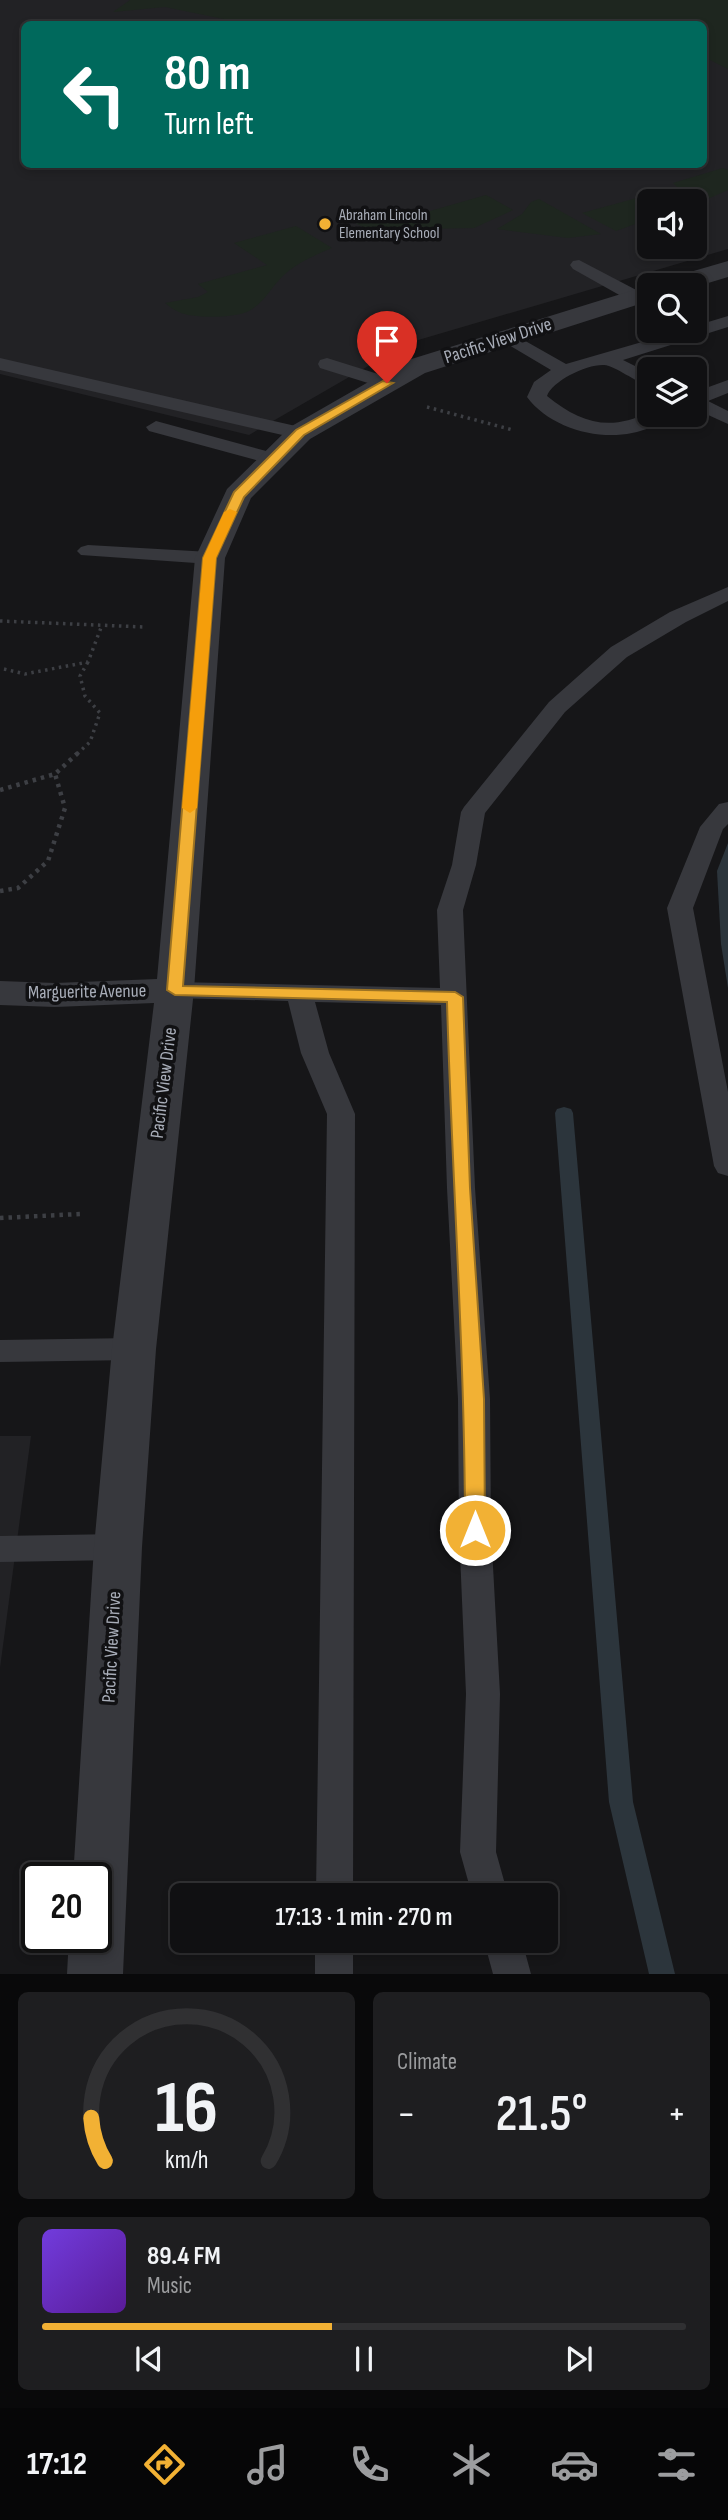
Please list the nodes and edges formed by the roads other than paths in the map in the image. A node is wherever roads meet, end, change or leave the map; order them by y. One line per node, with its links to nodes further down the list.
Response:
1 (579, 265): 4 (lane)
2 (728, 269): 3 (street)
3 (707, 275)
4 (637, 293)
5 (637, 297): 7 (street, Pacific View Drive)
6 (728, 321): 8 (lane)
7 (506, 338): 11 (lane); 14 (street, Pacific View Drive)
8 (607, 359): 11 (lane); 12 (lane)
9 (0, 364): 20 (lane)
10 (327, 364): 14 (lane)
11 (564, 370): 18 (lane)
12 (637, 374)
13 (728, 386): 15 (lane)
14 (402, 394): 20 (street, Pacific View Drive)
15 (707, 395)
16 (707, 407): 17 (lane)
17 (728, 418)
18 (637, 425)
19 (156, 427): 20 (lane)
20 (287, 446): 22 (street, Pacific View Drive)
21 (88, 551): 22 (lane)
22 (210, 558): 25 (street, Pacific View Drive)
23 (728, 593): 28 (lane)
24 (728, 809): 29 (lane)
25 (175, 990): 26 (lane); 27 (street, Marguerite Avenue); 30 (street, Pacific View Drive)
26 (299, 992): 28 (lane); 34 (lane)
27 (0, 993)
28 (455, 997): 35 (lane)
29 (728, 1166)
30 (134, 1349): 31 (lane); 32 (street, Pacific View Drive)
31 (0, 1351)
32 (118, 1547): 33 (lane); 38 (street, Pacific View Drive)
33 (0, 1549)
34 (334, 1883)
35 (487, 1883)
36 (334, 1953): 39 (lane)
37 (506, 1953): 40 (lane)
38 (95, 1974)
39 (334, 1974)
40 (512, 1974)

